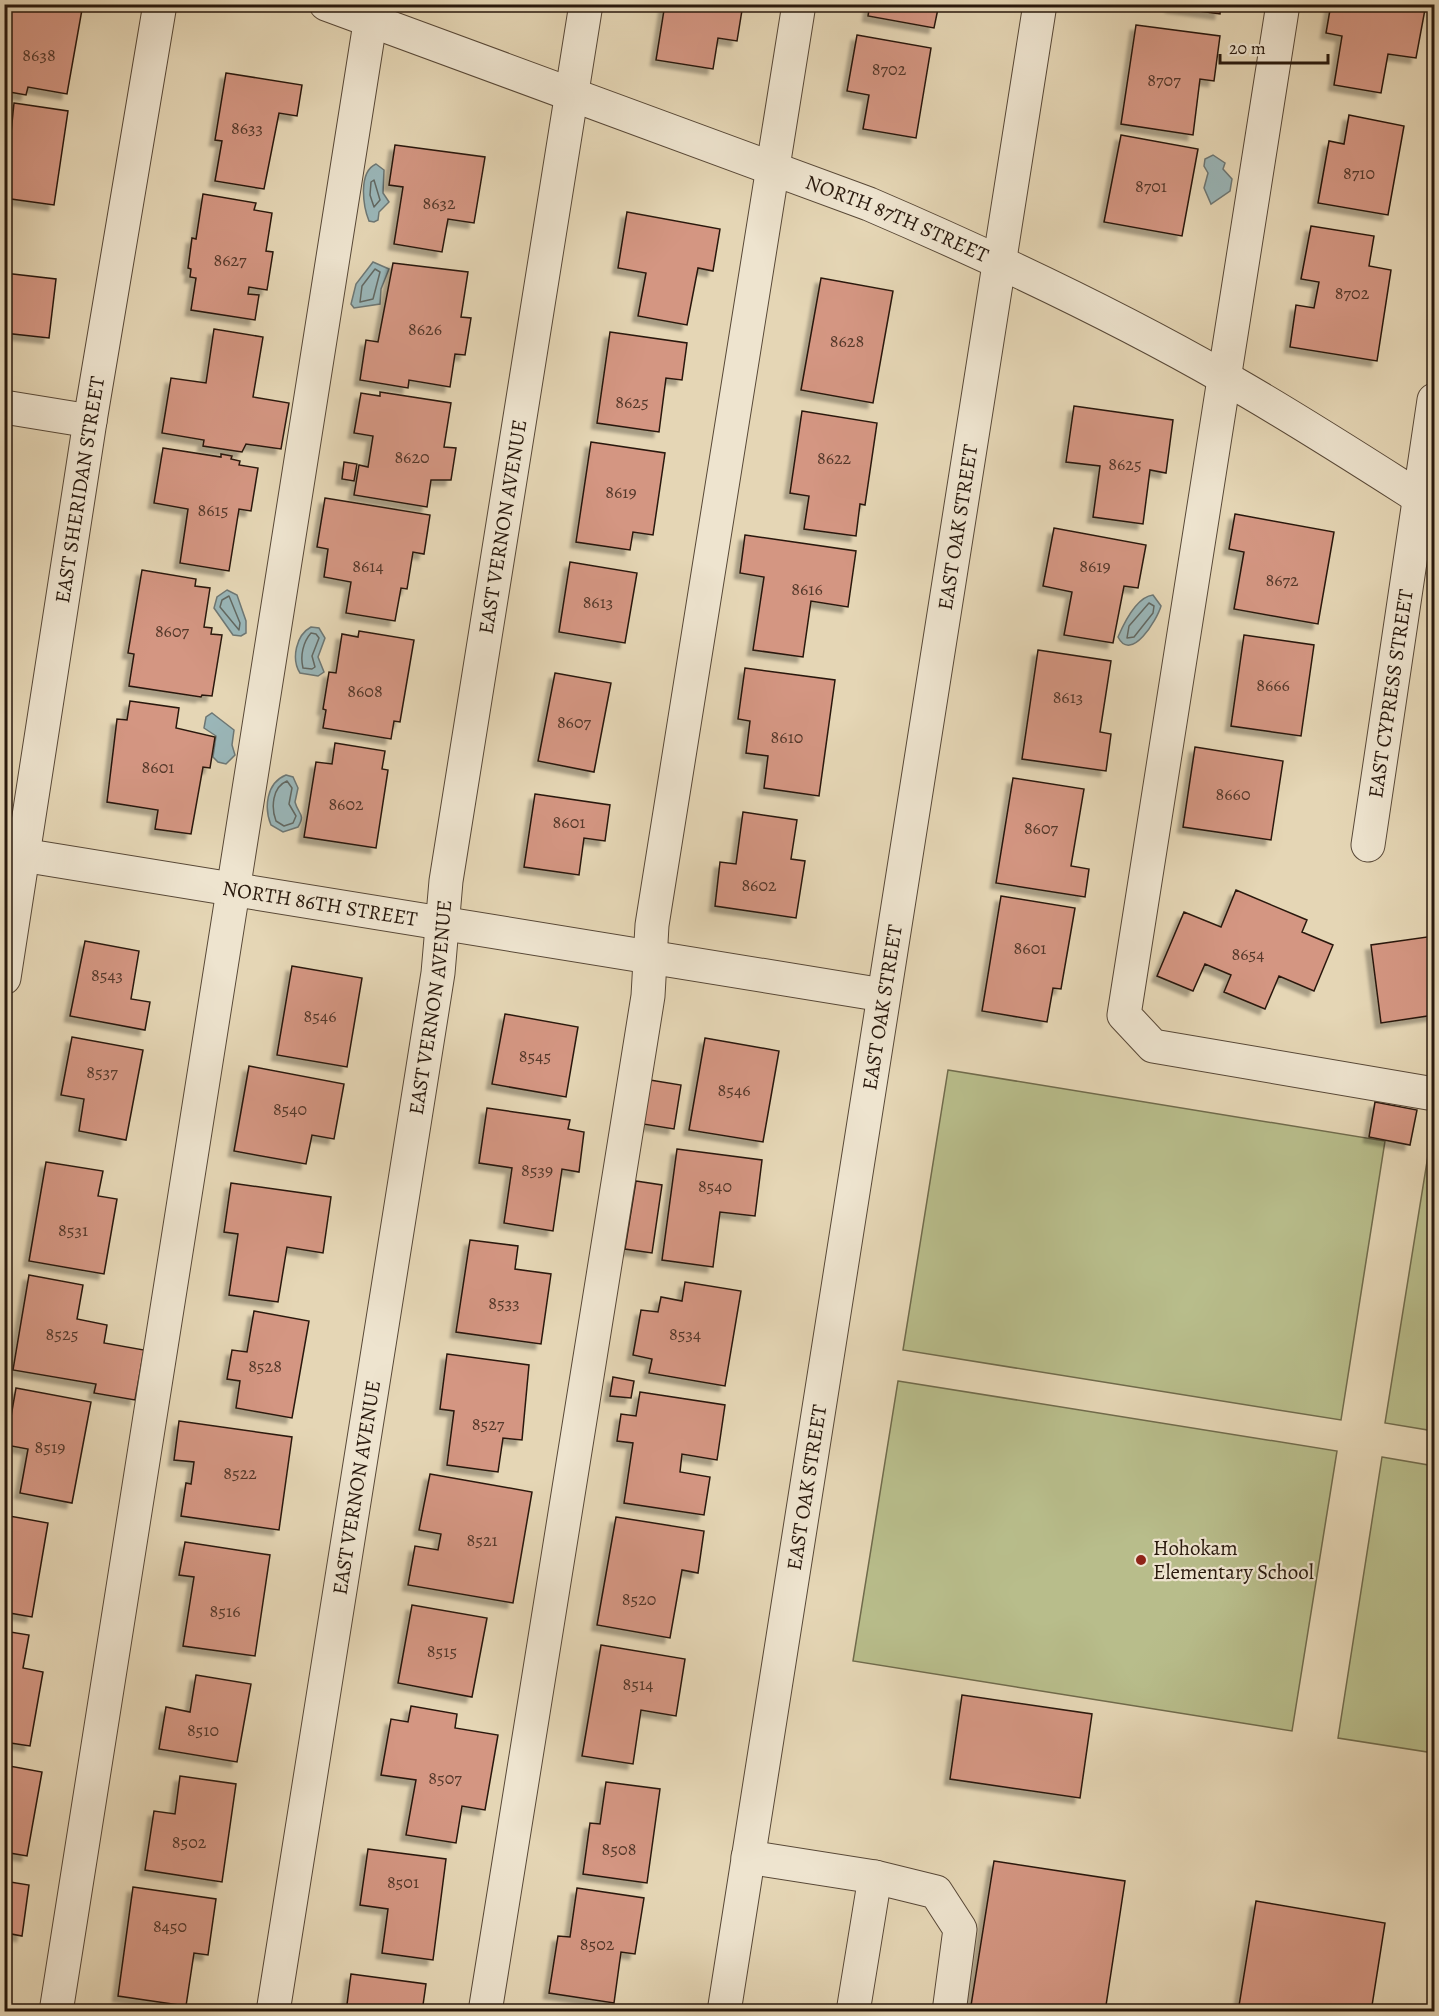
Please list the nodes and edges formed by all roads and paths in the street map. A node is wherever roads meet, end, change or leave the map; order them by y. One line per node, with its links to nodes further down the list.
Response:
1 (160, 4): 14 (street, EAST SHERIDAN STREET)
2 (326, 4): 7 (street, NORTH 87TH STREET)
3 (586, 4): 8 (street, EAST VERNON AVENUE)
4 (799, 4): 9 (street)
5 (1040, 4): 10 (street, EAST OAK STREET)
6 (1283, 4): 11 (street)
7 (372, 13): 8 (street, NORTH 87TH STREET); 18 (street)
8 (572, 96): 9 (street, NORTH 87TH STREET); 19 (street, EAST VERNON AVENUE)
9 (773, 169): 10 (street, NORTH 87TH STREET); 20 (street)
10 (999, 262): 11 (street, NORTH 87TH STREET); 22 (street, EAST OAK STREET)
11 (1226, 378): 15 (street, NORTH 87TH STREET); 23 (street)
12 (1434, 400): 15 (street, EAST CYPRESS STREET)
13 (4, 407): 14 (street)
14 (90, 422): 17 (street, EAST SHERIDAN STREET)
15 (1428, 502): 16 (street, EAST CYPRESS STREET)
16 (1368, 845)
17 (14, 853): 18 (street, NORTH 86TH STREET); 21 (street, EAST SHERIDAN STREET)
18 (234, 889): 19 (street, NORTH 86TH STREET); 26 (street)
19 (443, 923): 20 (street, NORTH 86TH STREET); 27 (street, EAST VERNON AVENUE)
20 (651, 958): 22 (street, NORTH 86TH STREET); 28 (street)
21 (4, 978)
22 (883, 995): 24 (street, EAST OAK STREET)
23 (1434, 1094)
24 (748, 1857): 25 (street); 29 (street, EAST OAK STREET)
25 (875, 1877): 30 (street); 31 (street)
26 (56, 2012)
27 (273, 2012)
28 (485, 2012)
29 (724, 2012)
30 (854, 2012)
31 (949, 2012)

